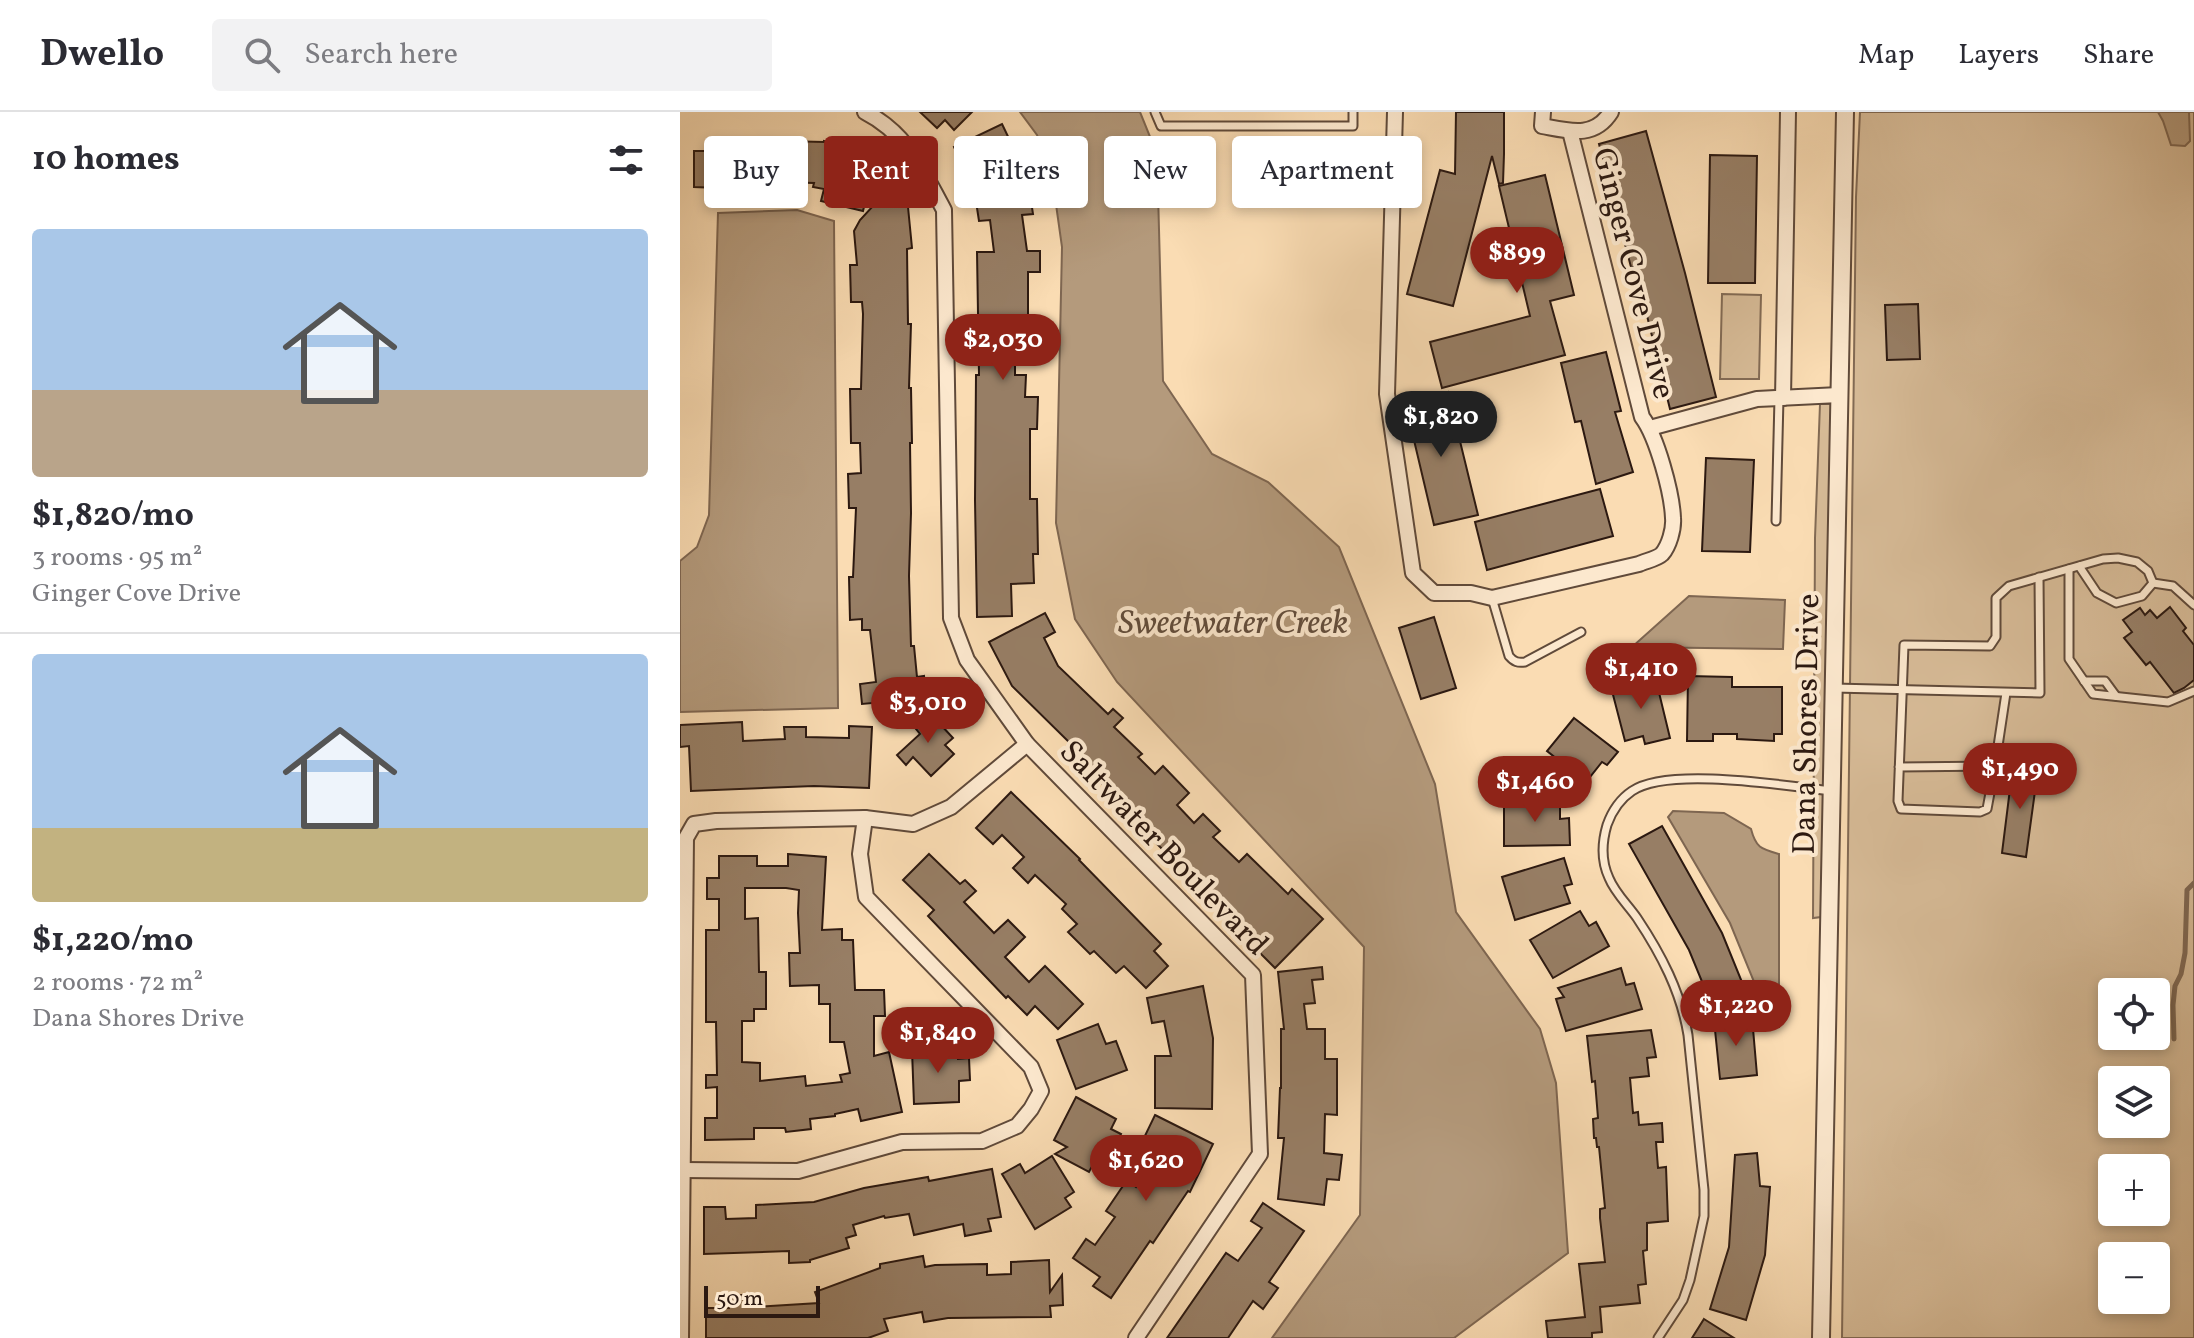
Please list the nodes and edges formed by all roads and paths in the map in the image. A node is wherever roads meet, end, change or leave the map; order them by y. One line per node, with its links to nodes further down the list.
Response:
1 (865, 112): 27 (street, Saltwater Boulevard)
2 (1155, 112): 3 (lane)
3 (1353, 112)
4 (1395, 112): 18 (street, Ginger Cove Drive)
5 (1543, 112): 9 (street, Ginger Cove Drive)
6 (1611, 112): 9 (street, Ginger Cove Drive)
7 (1788, 112): 11 (street)
8 (1845, 112): 10 (street, Dana Shores Drive)
9 (1570, 131): 12 (street, Ginger Cove Drive)
10 (1839, 395): 11 (street, Ginger Cove Drive); 22 (street, Dana Shores Drive)
11 (1781, 398): 12 (street, Ginger Cove Drive); 13 (lane)
12 (1650, 428): 18 (street, Ginger Cove Drive)
13 (1776, 521)
14 (2079, 566): 15 (lane); 17 (lane); 17 (lane)
15 (2069, 569): 16 (lane); 21 (lane)
16 (2039, 577): 23 (lane); 25 (lane)
17 (2153, 583): 19 (lane)
18 (1492, 598): 20 (lane)
19 (2194, 605)
20 (1581, 632)
21 (2084, 681): 26 (lane); 26 (lane)
22 (1834, 688): 23 (lane); 30 (street, Dana Shores Drive)
23 (1902, 691): 25 (lane); 29 (lane)
24 (2194, 691): 26 (lane)
25 (2006, 693): 28 (lane)
26 (2116, 696)
27 (1027, 744): 31 (street, Saltwater Boulevard); 34 (street, Saltwater Boulevard)
28 (1995, 766): 29 (lane); 29 (lane)
29 (1899, 767)
30 (1832, 791): 35 (lane); 36 (street, Dana Shores Drive)
31 (865, 818): 32 (street, Saltwater Boulevard); 32 (street)
32 (683, 1170): 33 (street, Saltwater Boulevard)
33 (681, 1338)
34 (1136, 1338)
35 (1658, 1338)
36 (1821, 1338)

